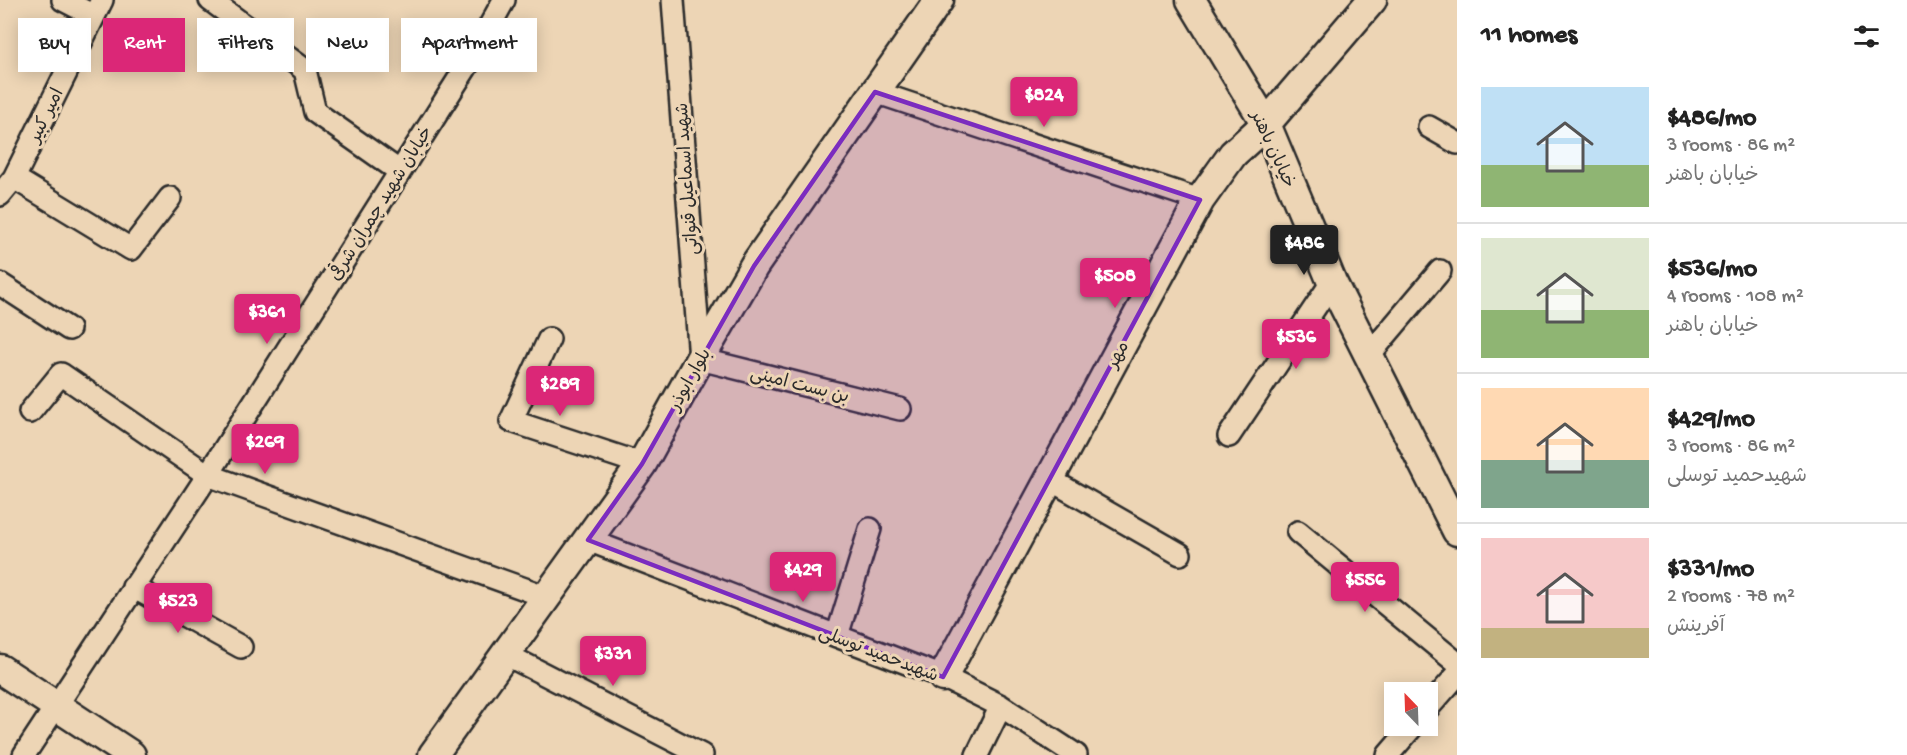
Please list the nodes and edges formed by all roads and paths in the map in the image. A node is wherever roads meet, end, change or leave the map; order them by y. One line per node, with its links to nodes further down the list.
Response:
1 (63, 0): 8 (street)
2 (210, 0): 13 (street)
3 (504, 0): 13 (street, خیابان شهید چمران شرقی)
4 (673, 0): 24 (street, شهید اسماعیل قنواتی)
5 (939, 0): 9 (street, بلوار ابوذر)
6 (1191, 0): 10 (street, خیابان باهنر)
7 (1372, 0): 10 (street, مهر)
8 (98, 8): 14 (street, امیر کبیر)
9 (875, 92): 17 (street); 24 (street, بلوار ابوذر)
10 (1266, 124): 17 (street, مهر); 19 (street, خیابان باهنر)
11 (1429, 127): 12 (street)
12 (1457, 143)
13 (399, 171): 29 (street, خیابان شهید چمران شرقی)
14 (14, 178): 15 (street, امیر کبیر); 16 (street)
15 (0, 195)
16 (170, 198)
17 (1200, 200): 30 (street, مهر)
18 (1440, 271): 23 (street)
19 (1332, 282): 23 (street, خیابان باهنر); 27 (street)
20 (0, 284): 21 (street)
21 (69, 329)
22 (549, 339): 28 (street)
23 (1369, 356): 32 (street, خیابان باهنر)
24 (700, 358): 25 (street, بن بست امینی); 28 (street, بلوار ابوذر)
25 (900, 408)
26 (30, 412): 29 (street)
27 (1229, 436)
28 (642, 464): 34 (street, بلوار ابوذر)
29 (208, 475): 36 (street, خیابان شهید چمران شرقی); 37 (street)
30 (1049, 479): 35 (street); 44 (street, مهر)
31 (870, 529): 38 (street)
32 (1457, 531)
33 (1298, 532): 41 (street)
34 (588, 540): 37 (street, بلوار ابوذر); 38 (street, شهیدحمید توسلی)
35 (1180, 554)
36 (133, 587): 39 (street); 46 (street, خیابان شهید چمران شرقی)
37 (547, 597): 40 (street, بلوار ابوذر)
38 (837, 636): 44 (street, شهیدحمید توسلی)
39 (241, 646)
40 (506, 654): 51 (street, بلوار ابوذر); 52 (street)
41 (1457, 663)
42 (0, 669): 46 (street)
43 (1457, 675): 45 (street)
44 (943, 677): 47 (street, شهیدحمید توسلی)
45 (1438, 697)
46 (56, 705): 49 (street, خیابان شهید چمران شرقی); 50 (street)
47 (1000, 706): 53 (street); 54 (street, شهیدحمید توسلی)
48 (1404, 736): 55 (street)
49 (24, 755)
50 (131, 755)
51 (433, 755)
52 (702, 755)
53 (977, 755)
54 (1076, 755)
55 (1388, 755)

